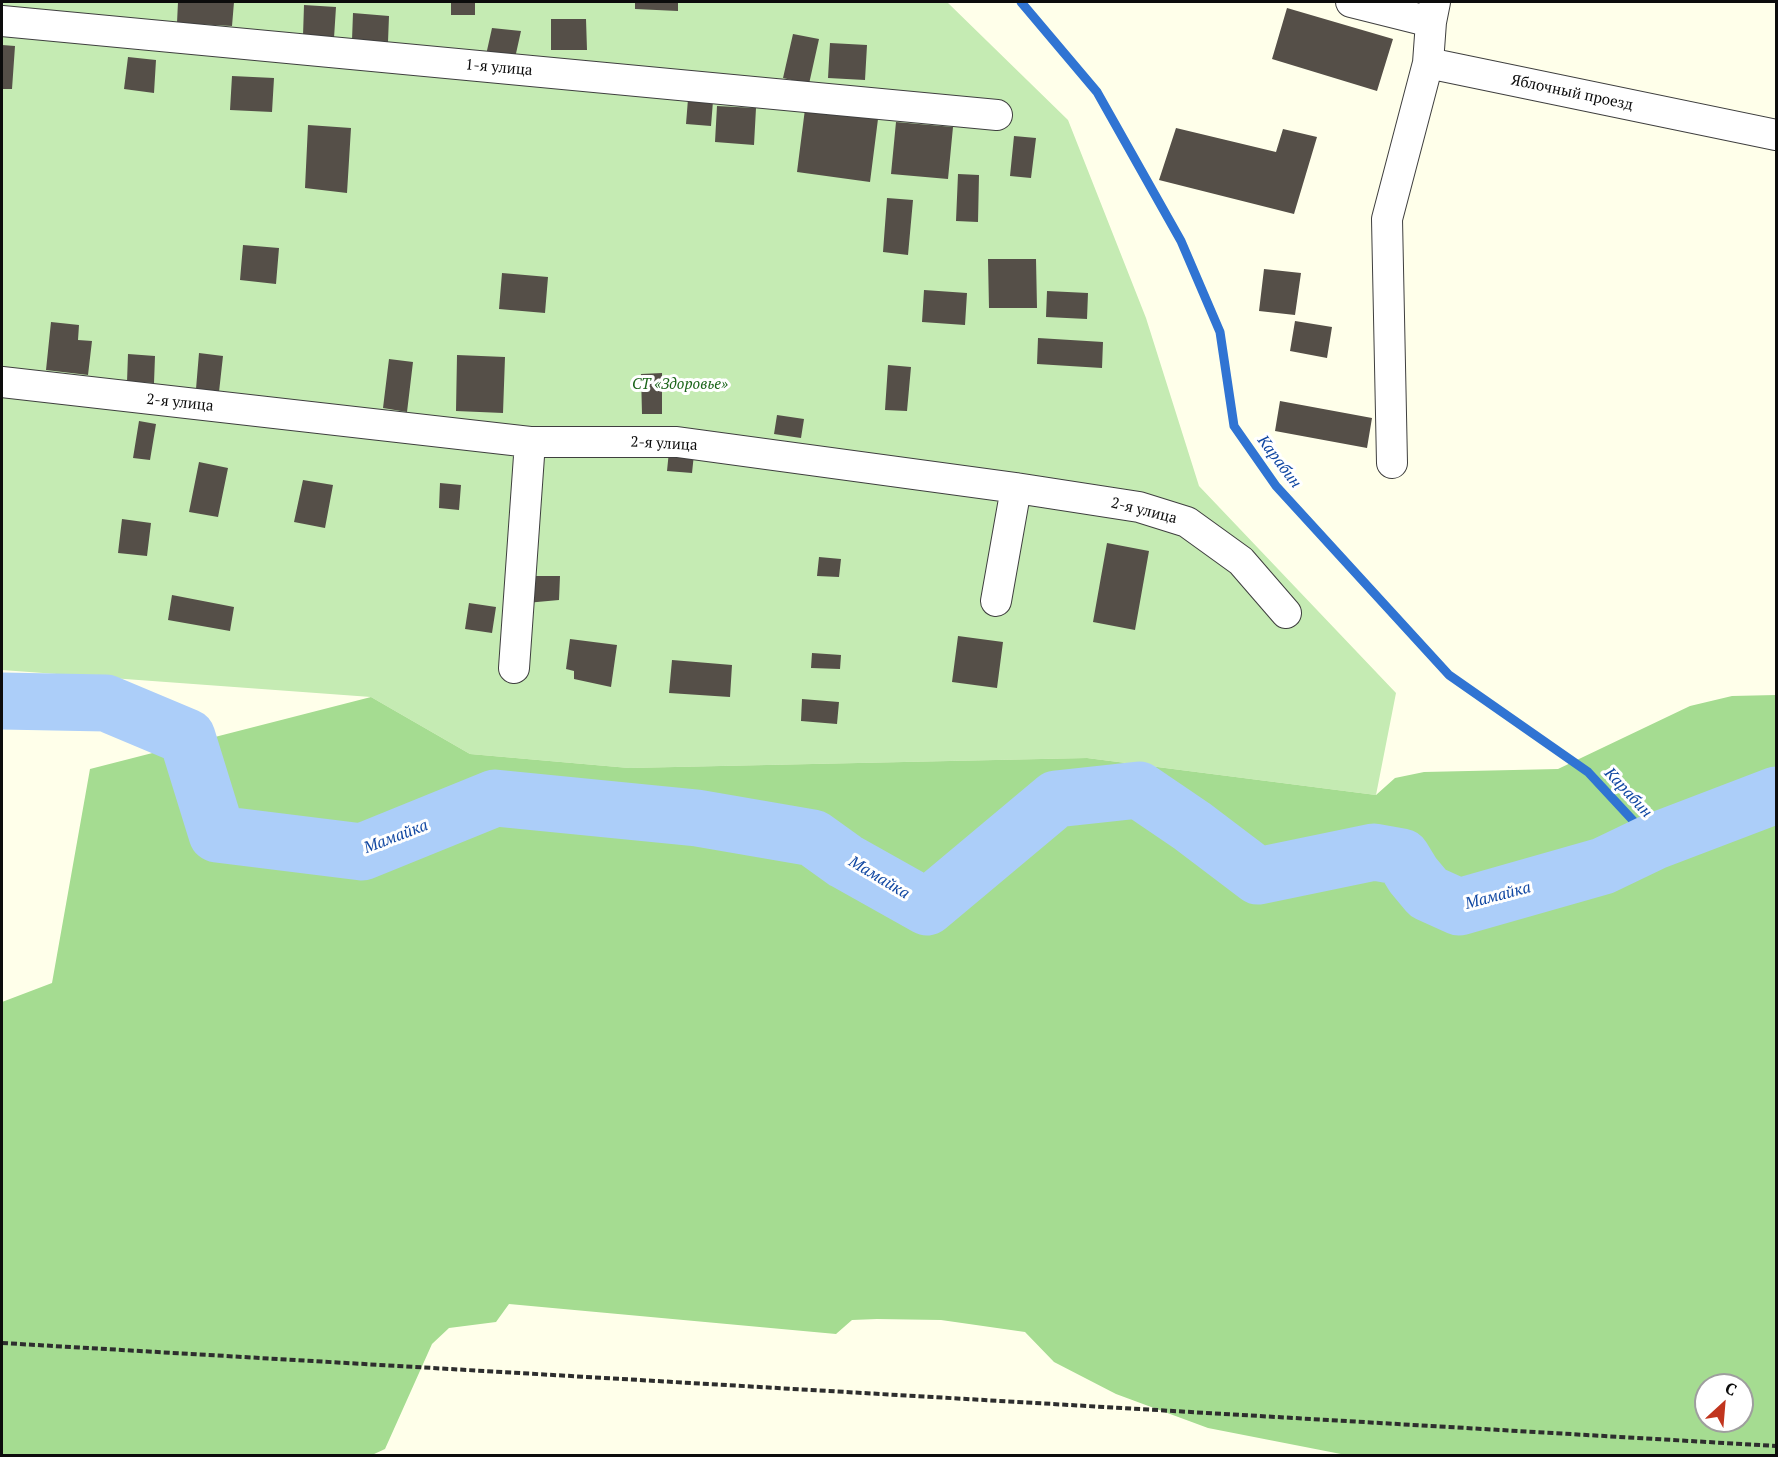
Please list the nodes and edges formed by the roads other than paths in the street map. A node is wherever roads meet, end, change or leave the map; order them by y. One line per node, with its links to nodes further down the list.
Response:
1 (1351, 2): 2 (street)
2 (1433, 12): 4 (street)
3 (2, 21): 5 (street, 1-я улица)
4 (1428, 63): 6 (street, Яблочный проезд); 9 (street)
5 (998, 115)
6 (1776, 135)
7 (2, 382): 8 (street, 2-я улица)
8 (530, 442): 10 (street, 2-я улица); 13 (street)
9 (1392, 463)
10 (1016, 488): 11 (street); 12 (street, 2-я улица)
11 (996, 601)
12 (1286, 613)
13 (514, 668)

